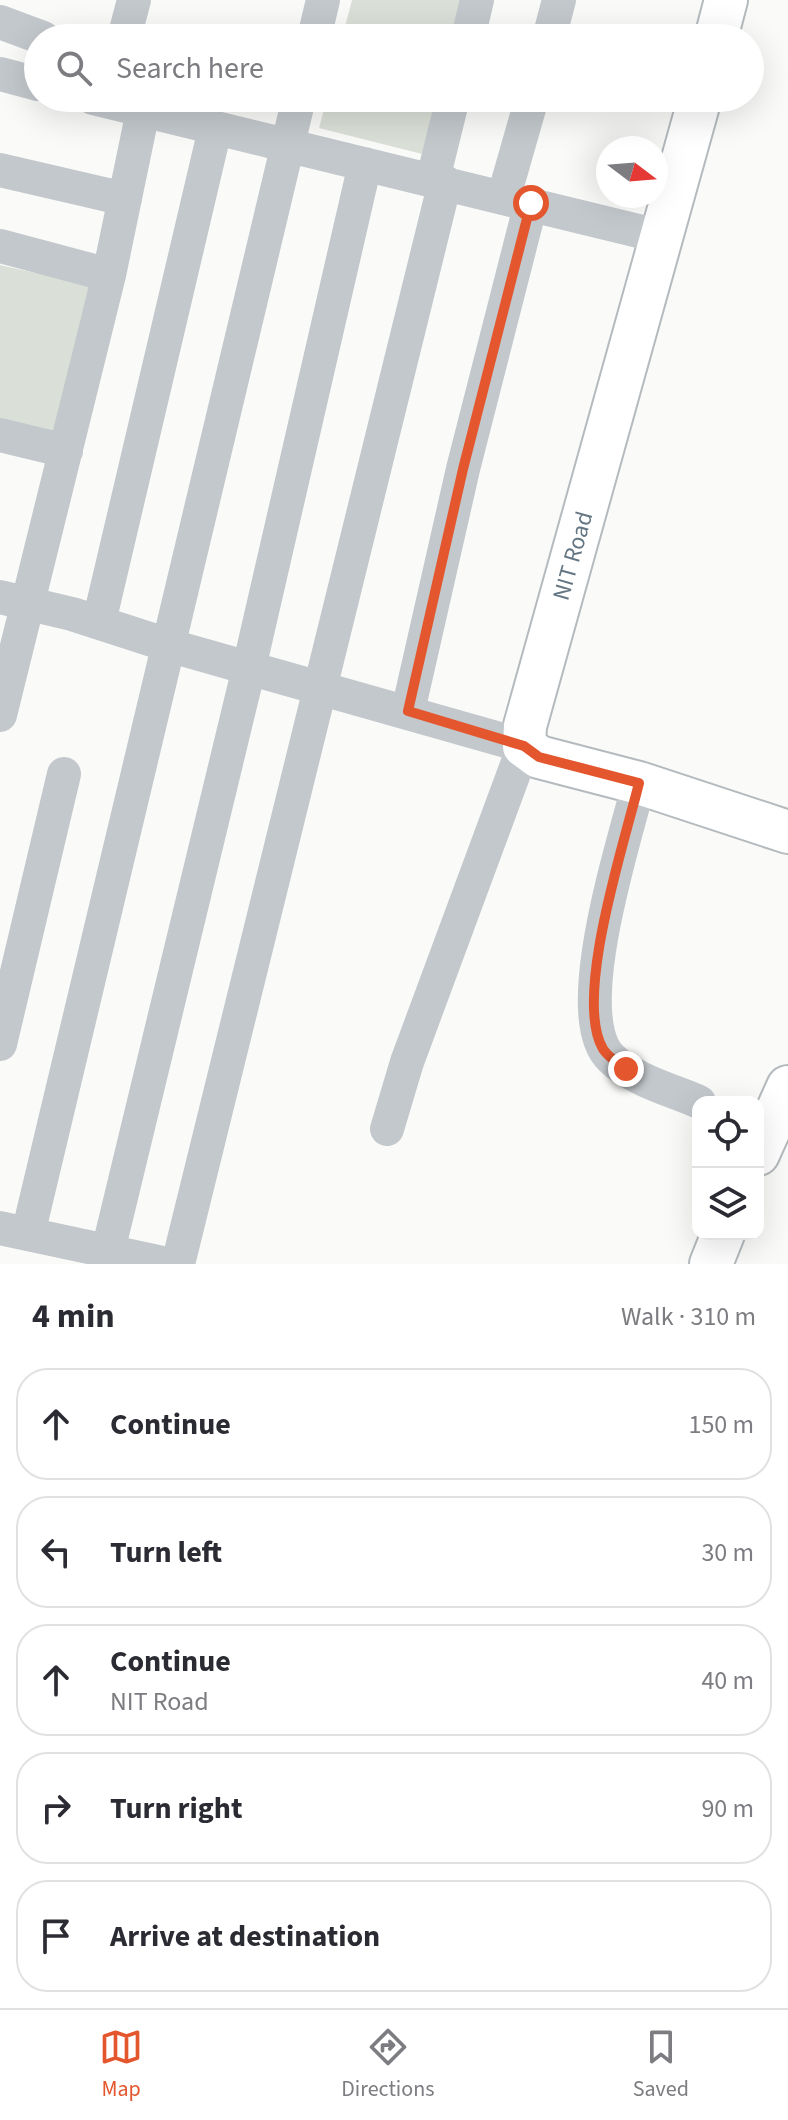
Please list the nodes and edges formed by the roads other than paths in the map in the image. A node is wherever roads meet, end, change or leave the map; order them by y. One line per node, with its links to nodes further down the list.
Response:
1 (134, 0): 7 (street)
2 (323, 0): 8 (street)
3 (477, 0): 9 (street)
4 (559, 0): 10 (street)
5 (726, 0): 11 (main road)
6 (0, 22): 12 (street)
7 (128, 24)
8 (317, 24)
9 (471, 24)
10 (553, 24)
11 (720, 24)
12 (24, 31)
13 (0, 74): 14 (street)
14 (24, 80)
15 (143, 112): 26 (street)
16 (147, 112): 21 (street)
17 (296, 112): 22 (street)
18 (451, 112): 25 (street)
19 (530, 112): 27 (street)
20 (696, 112): 28 (main road, NIT Road)
21 (215, 129): 22 (street); 34 (street)
22 (287, 147): 23 (street); 35 (street)
23 (365, 164): 25 (street); 36 (street)
24 (0, 170): 26 (street)
25 (439, 180): 27 (street); 37 (street)
26 (125, 199): 30 (street)
27 (518, 200): 28 (street); 38 (street)
28 (663, 237): 40 (main road, NIT Road)
29 (0, 246): 30 (street)
30 (109, 275): 32 (street)
31 (0, 435): 32 (street)
32 (66, 451): 33 (street)
33 (14, 600): 34 (street); 39 (street)
34 (99, 622): 35 (street)
35 (171, 646): 36 (street); 49 (street)
36 (249, 668): 37 (street); 51 (street)
37 (322, 687): 38 (street); 53 (street)
38 (408, 711): 40 (street)
39 (0, 713)
40 (524, 746): 42 (main road); 47 (street)
41 (64, 774): 44 (street)
42 (639, 783): 43 (main road); 46 (street)
43 (788, 832)
44 (0, 1044)
45 (788, 1087): 48 (main road)
46 (692, 1099)
47 (387, 1129)
48 (764, 1132)
49 (14, 1231): 51 (street)
50 (721, 1240): 54 (main road)
51 (108, 1251): 52 (street)
52 (168, 1264)
53 (178, 1264)
54 (711, 1264)

